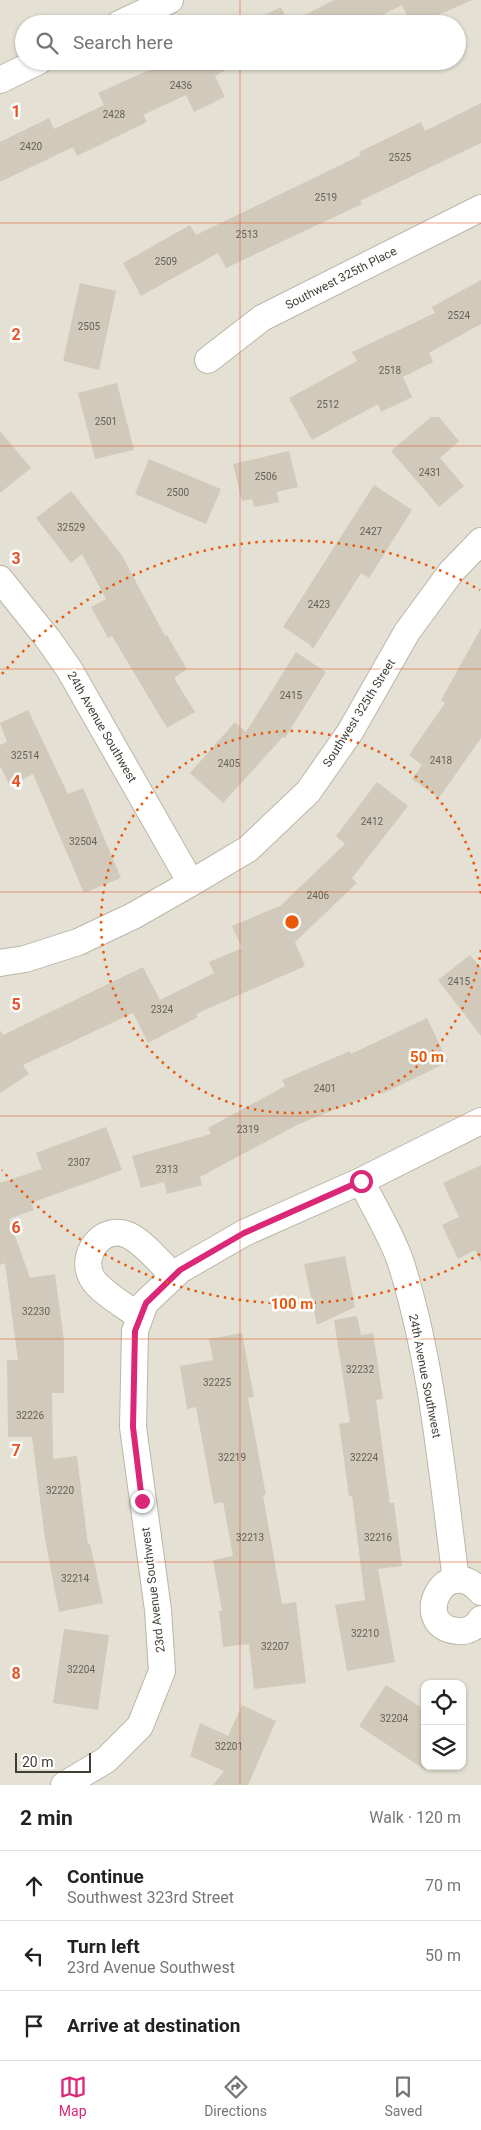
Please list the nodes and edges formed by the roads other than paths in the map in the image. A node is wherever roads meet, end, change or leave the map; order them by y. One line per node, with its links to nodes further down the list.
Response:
1 (170, 0): 2 (street)
2 (139, 15)
3 (21, 70): 4 (street)
4 (0, 80)
5 (481, 208): 6 (street, Southwest 325th Place)
6 (208, 360)
7 (481, 541): 9 (street, Southwest 325th Street)
8 (0, 579): 9 (street, 24th Avenue Southwest)
9 (191, 883): 10 (street, Southwest 325th Street)
10 (0, 964)
11 (481, 1122): 12 (street)
12 (361, 1181): 13 (street); 15 (street, 24th Avenue Southwest)
13 (174, 1276): 14 (street); 14 (street)
14 (143, 1310): 18 (street, 23rd Avenue Southwest)
15 (456, 1580): 16 (street); 17 (street)
16 (481, 1592)
17 (481, 1619)
18 (64, 1785)

